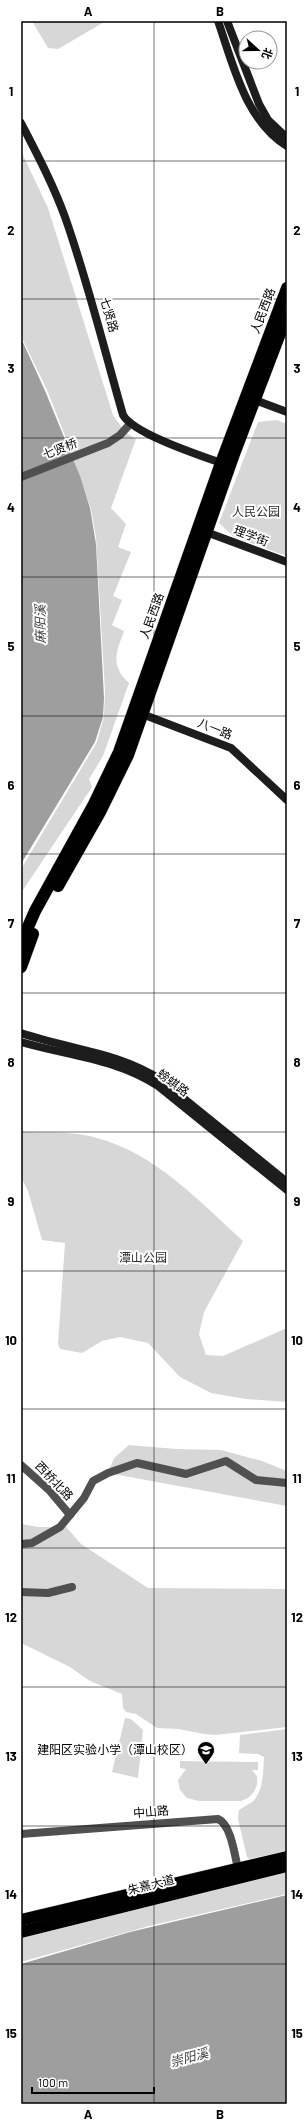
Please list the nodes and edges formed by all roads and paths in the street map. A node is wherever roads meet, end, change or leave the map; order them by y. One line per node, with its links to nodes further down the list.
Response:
1 (218, 21): 5 (main road)
2 (227, 21): 4 (main road)
3 (21, 123): 10 (main road, 七贤路)
4 (287, 138)
5 (287, 146)
6 (287, 288): 11 (highway, 人民西路)
7 (287, 315): 8 (highway, 人民西路)
8 (255, 400): 9 (main road); 13 (highway, 人民西路)
9 (287, 412)
10 (130, 424): 11 (main road); 12 (street, 七贤桥)
11 (221, 463): 17 (highway, 人民西路)
12 (21, 477)
13 (206, 532): 14 (main road, 理学街); 15 (highway, 人民西路)
14 (287, 562)
15 (142, 714): 16 (main road, 八一路); 18 (highway, 人民西路)
16 (287, 800)
17 (21, 943)
18 (21, 967)
19 (21, 1033): 21 (main road)
20 (21, 1042): 22 (main road, 螃蜞路)
21 (287, 1182)
22 (287, 1190)
23 (21, 1465): 25 (street, 西桥北路)
24 (287, 1483): 25 (street)
25 (70, 1515): 26 (street)
26 (21, 1544)
27 (72, 1587): 28 (street)
28 (21, 1592)
29 (21, 1834): 32 (street, 中山路)
30 (287, 1857): 32 (highway, 朱熹大道)
31 (287, 1866): 32 (highway, 朱熹大道)
32 (239, 1873): 33 (highway, 朱熹大道); 34 (highway, 朱熹大道)
33 (21, 1920)
34 (21, 1932)

